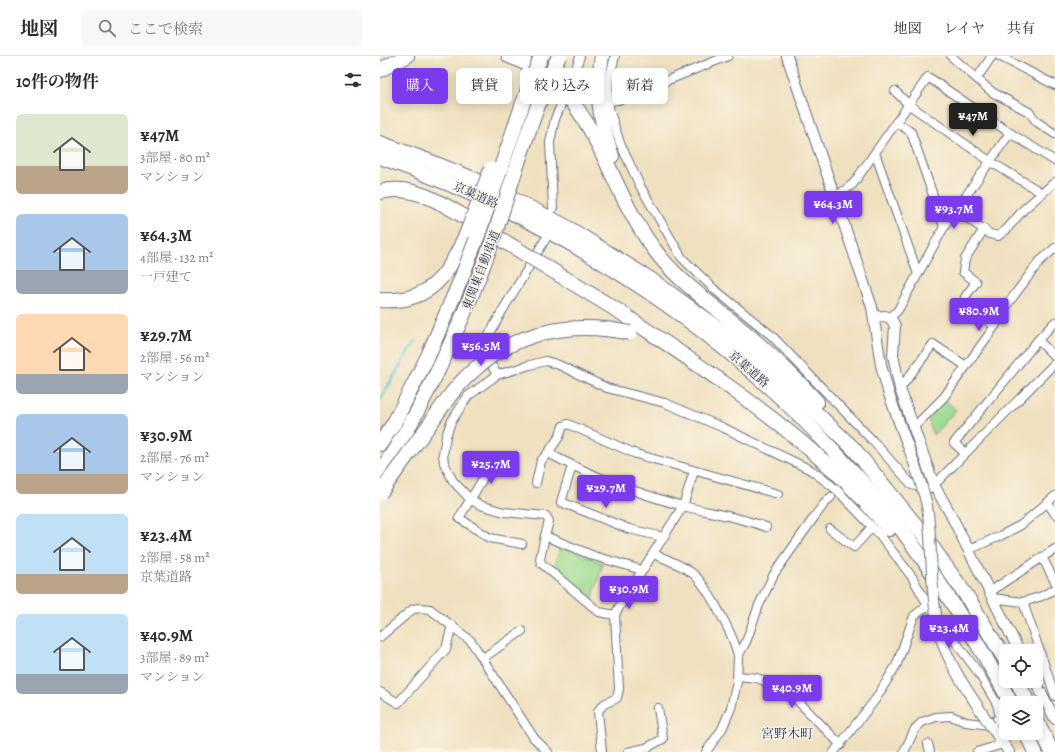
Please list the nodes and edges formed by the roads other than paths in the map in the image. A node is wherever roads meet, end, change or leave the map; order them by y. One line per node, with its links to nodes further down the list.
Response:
1 (407, 56): 14 (highway)
2 (509, 56): 39 (highway)
3 (559, 56): 61 (highway, 東関東自動車道, bridge)
4 (580, 56): 13 (street)
5 (602, 56): 39 (highway)
6 (615, 56): 18 (street)
7 (728, 56): 18 (street)
8 (787, 56): 32 (street)
9 (951, 56): 15 (street)
10 (992, 56): 15 (street)
11 (999, 56): 16 (street)
12 (540, 58): 41 (highway, bridge); 54 (highway, 東関東自動車道, bridge)
13 (576, 68)
14 (380, 70)
15 (977, 78): 23 (street)
16 (1055, 85)
17 (895, 92): 20 (street)
18 (608, 101): 63 (street)
19 (561, 104): 33 (street)
20 (908, 104): 21 (street); 22 (street); 28 (street)
21 (896, 122): 25 (street); 35 (street)
22 (1010, 133): 27 (street); 28 (street)
23 (1055, 134)
24 (380, 143): 55 (highway, 京葉道路)
25 (875, 153): 32 (street); 40 (street)
26 (380, 157): 87 (highway, 京葉道路)
27 (1055, 161)
28 (991, 162): 31 (street); 34 (street)
29 (1055, 182): 31 (street)
30 (380, 192): 50 (highway, bridge)
31 (1042, 193): 36 (street)
32 (835, 197): 42 (street)
33 (553, 208)
34 (956, 210): 35 (street); 36 (street)
35 (944, 227): 40 (street)
36 (984, 229): 45 (street)
37 (544, 240): 51 (street)
38 (1055, 248): 45 (street)
39 (669, 267): 55 (highway)
40 (918, 274): 43 (street)
41 (380, 300)
42 (874, 317): 43 (street); 105 (street, bridge)
43 (890, 318): 52 (street)
44 (1055, 322): 46 (street)
45 (995, 326): 49 (street)
46 (1038, 340): 47 (street); 57 (street)
47 (1055, 358)
48 (1055, 363): 57 (street)
49 (966, 366): 52 (street); 53 (street)
50 (707, 371): 64 (highway, bridge); 87 (highway)
51 (497, 375): 68 (street); 73 (street)
52 (900, 389): 53 (street)
53 (913, 428): 63 (street)
54 (380, 444)
55 (854, 449): 94 (highway, 京葉道路)
56 (548, 453): 59 (street); 60 (street); 62 (street)
57 (965, 453): 63 (street)
58 (490, 461): 68 (street)
59 (572, 466): 70 (street); 76 (street)
60 (694, 471): 65 (street); 70 (street)
61 (380, 473)
62 (536, 483)
63 (934, 484): 79 (street)
64 (380, 493)
65 (778, 494)
66 (1055, 496): 69 (street)
67 (831, 497): 95 (street)
68 (470, 499): 75 (street); 77 (street)
69 (1048, 503): 71 (street); 79 (street)
70 (683, 506): 72 (street); 76 (street)
71 (1055, 514)
72 (766, 527)
73 (872, 527): 74 (street); 88 (street)
74 (830, 529)
75 (546, 536): 82 (street); 89 (street)
76 (663, 537): 80 (street)
77 (522, 544)
78 (1055, 548): 81 (street)
79 (968, 550): 85 (street)
80 (653, 554): 82 (street); 95 (street)
81 (1042, 557): 83 (street); 85 (street)
82 (642, 570): 89 (street)
83 (1055, 582)
84 (1055, 589): 86 (street)
85 (990, 595): 86 (street); 93 (street)
86 (1023, 602): 98 (street)
87 (952, 604): 101 (highway, 京葉道路)
88 (928, 605): 105 (street); 109 (street)
89 (614, 615): 112 (street)
90 (452, 625): 92 (street); 96 (street); 100 (street)
91 (522, 630): 96 (street)
92 (380, 637)
93 (1015, 644)
94 (999, 649)
95 (738, 656): 97 (street)
96 (483, 658): 111 (street)
97 (738, 676): 109 (street); 114 (street)
98 (1053, 684): 102 (street)
99 (1039, 688): 104 (street)
100 (380, 692)
101 (1007, 696)
102 (1055, 696)
103 (658, 708): 113 (street)
104 (1055, 719)
105 (990, 725): 110 (street); 116 (street)
106 (1043, 733): 120 (highway)
107 (1029, 740): 119 (highway)
108 (928, 744): 117 (street)
109 (841, 745): 115 (street)
110 (1006, 748): 118 (street)
111 (548, 752)
112 (602, 752)
113 (628, 752)
114 (706, 752)
115 (834, 752)
116 (904, 752)
117 (930, 752)
118 (977, 752)
119 (1035, 752)
120 (1052, 752)

